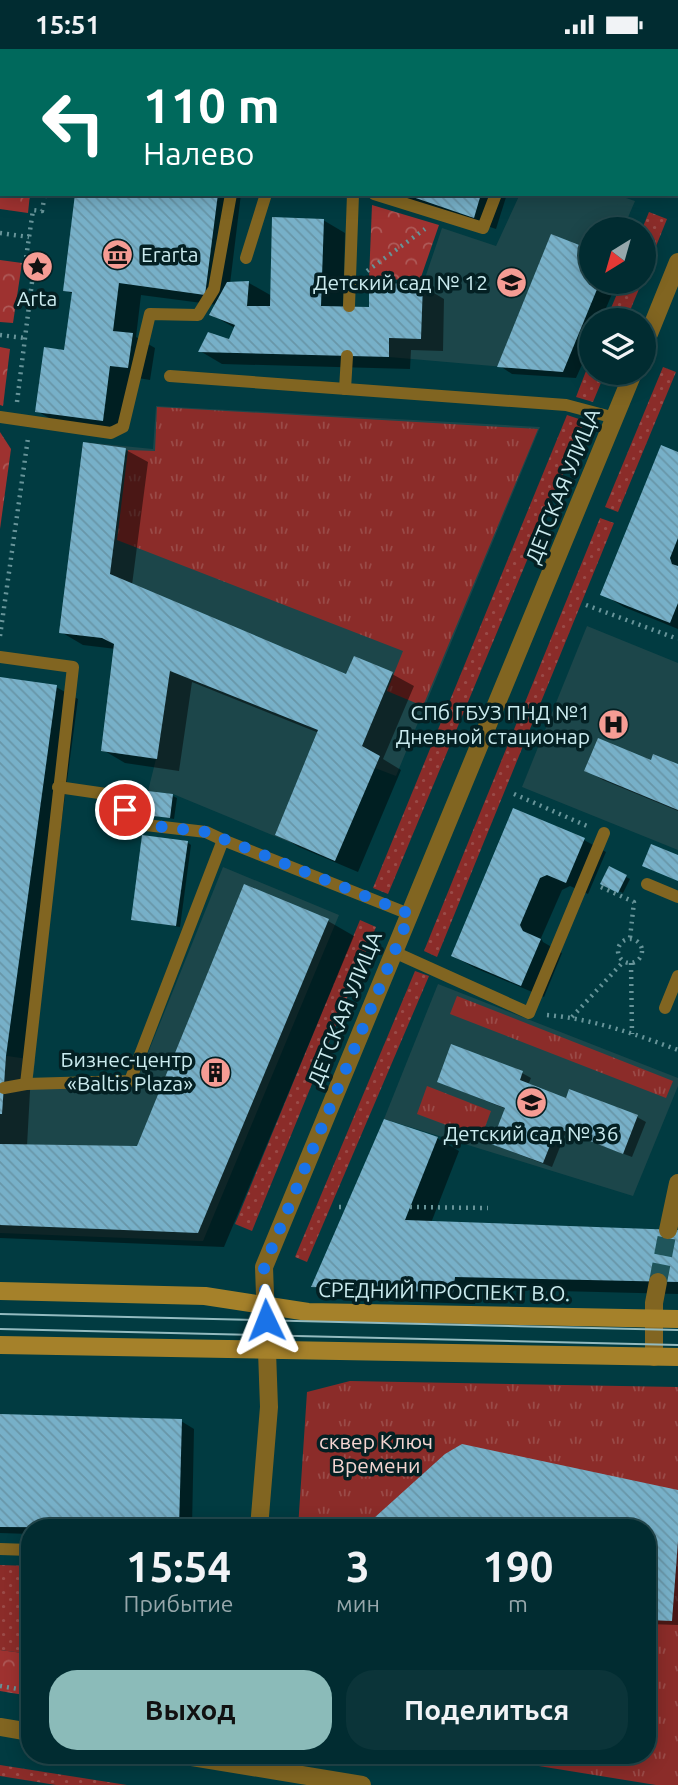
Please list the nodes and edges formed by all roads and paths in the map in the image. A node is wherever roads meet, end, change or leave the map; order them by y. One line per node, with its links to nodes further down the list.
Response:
1 (230, 196): 20 (lane)
2 (265, 196): 9 (lane)
3 (353, 196): 11 (lane)
4 (380, 196): 6 (lane)
5 (495, 196): 6 (lane)
6 (443, 216): 11 (path)
7 (0, 233): 8 (path)
8 (29, 237)
9 (246, 258)
10 (678, 262): 13 (street)
11 (349, 284): 12 (lane)
12 (349, 306)
13 (656, 316)
14 (0, 335): 15 (path)
15 (24, 338)
16 (346, 356): 19 (lane)
17 (170, 376): 19 (lane)
18 (629, 385): 21 (street, ДЕТСКАЯ УЛИЦА)
19 (345, 389): 21 (lane)
20 (0, 417)
21 (615, 418): 32 (street, ДЕТСКАЯ УЛИЦА)
22 (586, 605): 23 (path)
23 (678, 639)
24 (0, 657): 25 (lane)
25 (58, 787): 28 (lane); 43 (lane)
26 (514, 795): 27 (path)
27 (604, 833): 29 (lane)
28 (223, 840): 32 (lane); 43 (lane)
29 (584, 880): 33 (path); 39 (lane)
30 (647, 884): 31 (lane)
31 (678, 898)
32 (410, 914): 34 (street, ДЕТСКАЯ УЛИЦА)
33 (630, 939): 35 (path); 36 (path)
34 (394, 952): 39 (lane); 53 (street, ДЕТСКАЯ УЛИЦА)
35 (623, 962): 36 (path); 40 (path)
36 (631, 963): 41 (path)
37 (678, 976): 38 (lane)
38 (666, 1007)
39 (529, 1013): 40 (path)
40 (572, 1017): 41 (path)
41 (632, 1034): 42 (path)
42 (678, 1050)
43 (26, 1084): 44 (lane)
44 (4, 1088)
45 (678, 1183): 50 (street)
46 (339, 1207): 47 (path)
47 (345, 1207)
48 (411, 1207): 49 (path)
49 (488, 1208)
50 (668, 1230)
51 (658, 1282): 54 (street)
52 (0, 1291): 53 (main road, СРЕДНИЙ ПРОСПЕКТ В.О.)
53 (265, 1306): 54 (main road, СРЕДНИЙ ПРОСПЕКТ В.О.); 57 (street, ДЕТСКАЯ УЛИЦА)
54 (654, 1318): 55 (main road, СРЕДНИЙ ПРОСПЕКТ В.О.); 58 (street)
55 (678, 1319)
56 (0, 1345): 57 (main road)
57 (267, 1348): 58 (main road); 60 (street, ДЕТСКАЯ УЛИЦА)
58 (654, 1357): 59 (main road)
59 (678, 1357)
60 (260, 1519)
61 (0, 1549): 62 (lane)
62 (21, 1550)
63 (0, 1686): 64 (path)
64 (21, 1690)
65 (0, 1727): 66 (street)
66 (21, 1730)
67 (253, 1764): 68 (street)
68 (318, 1781): 69 (street)
69 (362, 1785)

